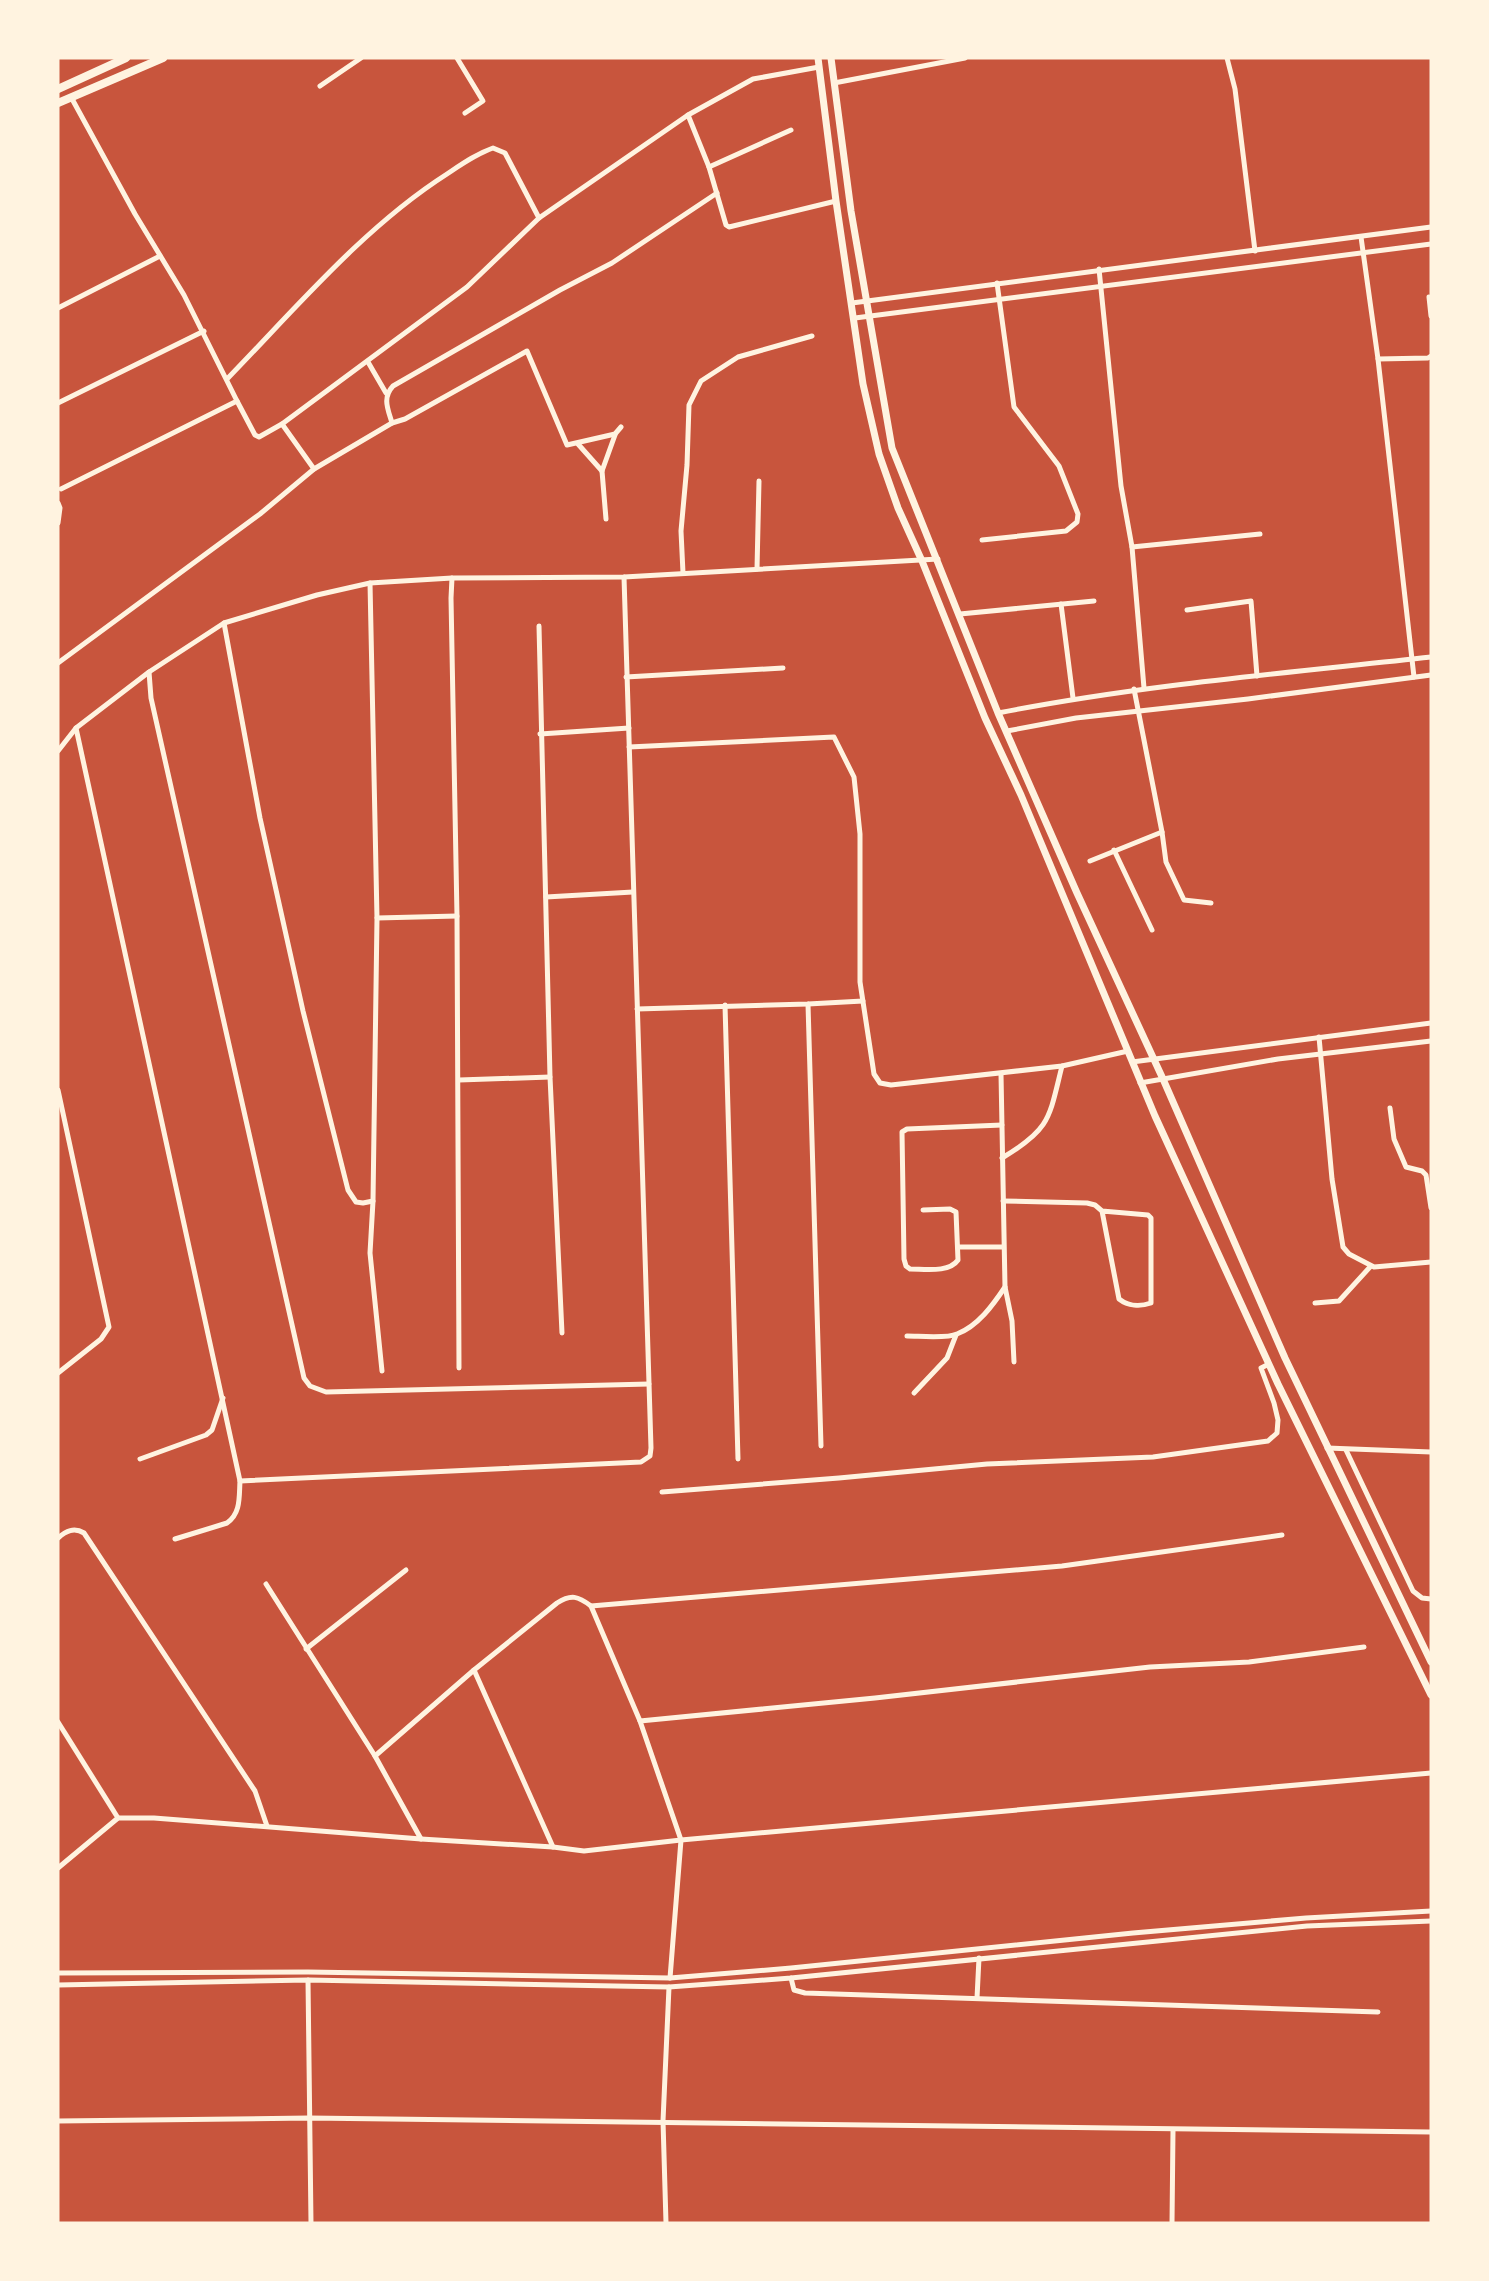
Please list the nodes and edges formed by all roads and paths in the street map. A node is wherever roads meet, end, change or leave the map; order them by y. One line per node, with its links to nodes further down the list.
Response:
1 (126, 58): 12 (main road)
2 (163, 58): 13 (main road)
3 (361, 58): 11 (street)
4 (457, 58): 15 (street)
5 (818, 58): 9 (main road)
6 (831, 58): 10 (main road)
7 (965, 58): 10 (street)
8 (1227, 58): 25 (street)
9 (819, 67): 16 (street); 20 (main road)
10 (834, 83): 33 (main road)
11 (320, 86)
12 (58, 89)
13 (71, 97): 14 (main road); 27 (street)
14 (58, 103)
15 (465, 113)
16 (688, 115): 18 (street); 21 (street)
17 (790, 130): 18 (street)
18 (709, 167): 19 (street)
19 (716, 193): 20 (street); 45 (street)
20 (836, 201): 34 (main road)
21 (539, 218): 43 (street); 44 (street)
22 (1431, 227): 23 (street)
23 (1361, 237): 25 (street); 26 (street)
24 (1431, 244): 26 (street)
25 (1255, 251): 28 (street)
26 (1364, 252): 30 (street); 42 (street)
27 (160, 256): 35 (street); 39 (street)
28 (1099, 269): 29 (street); 30 (street)
29 (997, 283): 32 (street); 33 (street)
30 (1101, 286): 32 (street); 62 (street)
31 (1430, 296): 37 (street)
32 (1000, 298): 36 (street); 61 (street)
33 (865, 301): 34 (street); 36 (main road)
34 (852, 303): 38 (main road)
35 (58, 308)
36 (868, 315): 38 (street); 63 (main road)
37 (1431, 316)
38 (855, 318): 64 (main road)
39 (204, 331): 44 (street); 47 (street)
40 (812, 336): 66 (street)
41 (1431, 356): 42 (street)
42 (1378, 359): 77 (street)
43 (368, 362): 45 (street); 49 (street)
44 (228, 379): 46 (street)
45 (386, 393): 48 (street)
46 (237, 401): 49 (street); 56 (street)
47 (58, 403)
48 (392, 423): 52 (street); 53 (street)
49 (282, 424): 53 (street)
50 (621, 427): 51 (street)
51 (615, 434): 52 (street); 54 (street)
52 (578, 444): 54 (street)
53 (314, 468): 78 (street)
54 (602, 471): 58 (street)
55 (758, 481): 65 (street)
56 (61, 489)
57 (58, 503): 59 (street)
58 (606, 519)
59 (58, 523)
60 (1260, 534): 62 (street)
61 (982, 540)
62 (1132, 547): 85 (street)
63 (938, 559): 64 (street); 73 (main road)
64 (922, 561): 65 (street); 112 (main road)
65 (757, 569): 66 (street)
66 (683, 573): 67 (street)
67 (624, 577): 68 (street); 83 (street)
68 (452, 578): 69 (street); 102 (street)
69 (370, 583): 74 (street); 103 (street)
70 (1094, 601): 71 (street)
71 (1061, 604): 73 (street); 87 (street)
72 (1187, 610): 82 (street)
73 (960, 614): 89 (main road)
74 (224, 624): 80 (street); 126 (street)
75 (539, 626): 93 (street)
76 (1431, 657): 77 (street)
77 (1413, 659): 82 (street); 84 (street)
78 (58, 663)
79 (783, 668): 83 (street)
80 (149, 672): 90 (street); 145 (street)
81 (1431, 675): 84 (street)
82 (1257, 676): 85 (street)
83 (625, 677): 91 (street)
84 (1414, 677): 88 (street)
85 (1144, 688): 86 (street)
86 (1134, 690): 87 (street); 88 (street)
87 (1073, 698): 89 (street)
88 (1138, 710): 92 (street); 96 (street)
89 (998, 713): 92 (main road)
90 (76, 728): 95 (street); 147 (street)
91 (629, 728): 93 (street); 94 (street)
92 (1007, 731): 114 (main road)
93 (540, 734): 100 (street)
94 (629, 747): 99 (street); 105 (street)
95 (58, 751)
96 (1162, 832): 97 (street); 101 (street)
97 (1114, 850): 98 (street); 104 (street)
98 (1090, 861)
99 (633, 892): 100 (street); 108 (street)
100 (546, 897): 118 (street)
101 (1211, 903)
102 (457, 916): 103 (street); 120 (street)
103 (377, 918): 126 (street)
104 (1152, 930)
105 (863, 1001): 106 (street); 117 (street)
106 (808, 1004): 107 (street); 148 (street)
107 (725, 1005): 108 (street); 153 (street)
108 (637, 1009): 145 (street)
109 (1431, 1023): 110 (street)
110 (1318, 1037): 113 (street); 114 (street)
111 (1431, 1041): 113 (street)
112 (1128, 1051): 115 (main road); 116 (street)
113 (1320, 1054): 119 (street); 134 (street)
114 (1154, 1058): 115 (street); 119 (main road)
115 (1132, 1062): 121 (main road)
116 (1062, 1066): 117 (street); 125 (street)
117 (1001, 1074): 124 (street)
118 (550, 1077): 120 (street); 137 (street)
119 (1163, 1079): 121 (street); 149 (main road)
120 (459, 1080): 142 (street)
121 (1140, 1083): 141 (main road)
122 (58, 1090): 144 (street)
123 (1390, 1108): 128 (street)
124 (1002, 1125): 125 (street); 131 (street)
125 (1002, 1158): 127 (street)
126 (373, 1201): 143 (street)
127 (1003, 1201): 130 (street); 132 (street)
128 (1431, 1209)
129 (923, 1210): 131 (street)
130 (1102, 1211): 130 (street)
131 (958, 1247): 132 (street)
132 (1003, 1247): 135 (street)
133 (1431, 1262): 134 (street)
134 (1370, 1267): 136 (street)
135 (1005, 1287): 138 (street); 140 (street)
136 (1315, 1303)
137 (562, 1333)
138 (956, 1335): 139 (street); 146 (street)
139 (906, 1336)
140 (1014, 1362)
141 (1269, 1364): 155 (street); 167 (main road)
142 (459, 1368)
143 (382, 1371)
144 (58, 1373)
145 (649, 1384): 154 (street)
146 (914, 1392)
147 (223, 1397): 152 (street); 154 (street)
148 (821, 1446)
149 (1327, 1448): 150 (street); 165 (main road)
150 (1346, 1450): 151 (street); 161 (street)
151 (1431, 1452)
152 (140, 1459)
153 (738, 1459)
154 (240, 1481): 158 (street)
155 (662, 1492)
156 (1282, 1535): 162 (street)
157 (58, 1538): 173 (street)
158 (176, 1539)
159 (406, 1570): 164 (street)
160 (266, 1584): 164 (street)
161 (1431, 1599)
162 (591, 1606): 166 (street); 168 (street)
163 (1364, 1647): 168 (street)
164 (306, 1649): 170 (street)
165 (1431, 1662)
166 (474, 1670): 170 (street); 176 (street)
167 (1431, 1695)
168 (640, 1721): 175 (street)
169 (58, 1722): 172 (street)
170 (376, 1756): 174 (street)
171 (1431, 1773): 175 (street)
172 (118, 1818): 173 (street); 177 (street)
173 (267, 1826): 174 (street)
174 (421, 1839): 176 (street)
175 (681, 1840): 176 (street); 185 (street)
176 (553, 1847)
177 (58, 1868)
178 (1431, 1911): 179 (street)
179 (1398, 1913): 181 (street); 185 (street)
180 (1431, 1921): 181 (street)
181 (1399, 1922): 182 (street)
182 (979, 1958): 186 (street); 191 (street)
183 (167, 1972): 184 (street); 185 (street); 188 (street)
184 (58, 1973)
185 (670, 1978)
186 (791, 1978): 190 (street); 191 (street)
187 (308, 1980): 188 (street); 190 (street); 193 (street)
188 (166, 1983): 189 (street)
189 (58, 1985)
190 (669, 1987): 194 (street)
191 (977, 1998): 192 (street)
192 (1378, 2012)
193 (309, 2119): 194 (street); 195 (street); 198 (street)
194 (663, 2121): 196 (street); 199 (street)
195 (58, 2122)
196 (1173, 2130): 197 (street); 200 (street)
197 (1431, 2132)
198 (311, 2223)
199 (666, 2223)
200 (1172, 2223)

